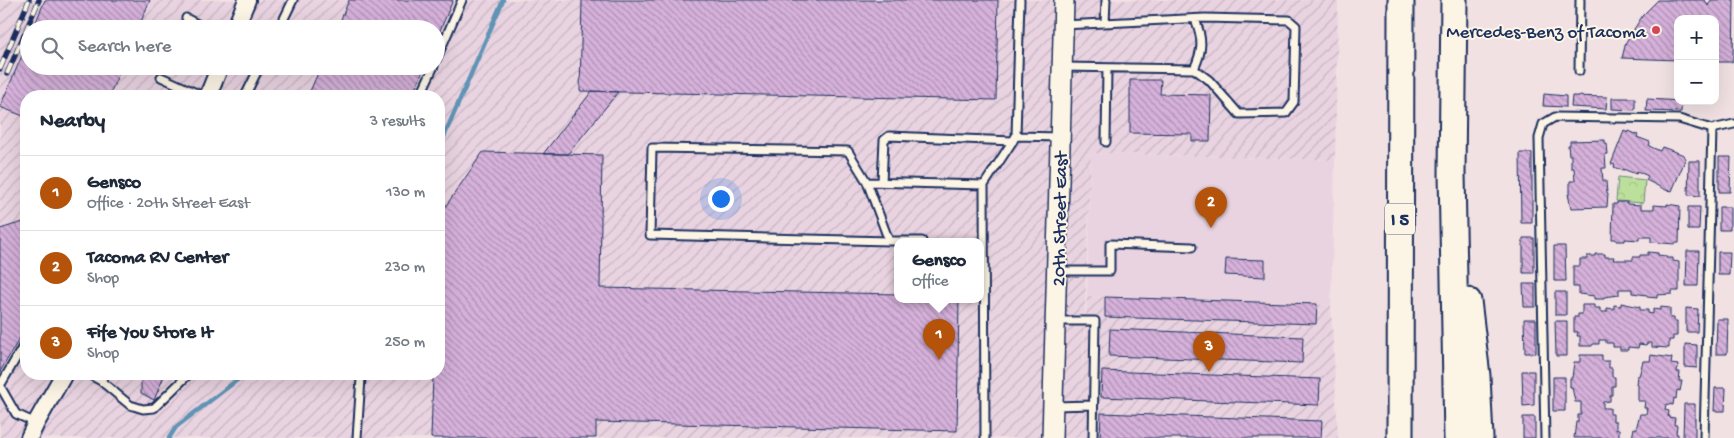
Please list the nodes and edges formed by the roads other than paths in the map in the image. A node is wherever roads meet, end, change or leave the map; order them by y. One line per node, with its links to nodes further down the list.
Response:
1 (247, 0): 13 (street)
2 (293, 0): 14 (lane)
3 (462, 0): 17 (lane)
4 (1020, 0): 33 (lane)
5 (1064, 0): 16 (main road, 20th Street East)
6 (1106, 0): 15 (lane)
7 (1401, 0): 59 (highway, I 5)
8 (1454, 0): 35 (highway)
9 (1580, 0): 21 (lane)
10 (186, 18): 12 (lane)
11 (1195, 19): 15 (lane); 20 (lane); 20 (lane)
12 (190, 20)
13 (239, 20)
14 (283, 20)
15 (1105, 23): 16 (lane)
16 (1063, 25): 18 (main road, 20th Street East)
17 (445, 39)
18 (1062, 67): 19 (lane); 32 (main road, 20th Street East)
19 (1108, 68): 20 (lane); 34 (lane)
20 (1194, 69)
21 (1579, 71)
22 (216, 75): 27 (street)
23 (256, 75): 28 (lane)
24 (430, 75): 29 (lane)
25 (161, 77): 26 (lane)
26 (190, 90)
27 (210, 90)
28 (249, 90)
29 (423, 90)
30 (1734, 124): 31 (lane)
31 (1712, 129): 62 (lane); 63 (lane)
32 (1060, 137): 33 (lane); 43 (main road, 20th Street East)
33 (1015, 139): 37 (lane); 38 (lane)
34 (1106, 142)
35 (1452, 173): 60 (highway); 61 (highway)
36 (867, 182): 37 (lane); 40 (lane); 40 (lane)
37 (882, 182): 38 (lane)
38 (984, 185): 39 (lane)
39 (982, 238)
40 (889, 241): 41 (lane)
41 (894, 241)
42 (1192, 247): 43 (lane)
43 (1056, 271): 45 (main road, 20th Street East)
44 (983, 303): 56 (lane)
45 (1055, 321): 51 (lane); 52 (main road, 20th Street East)
46 (20, 351): 53 (lane)
47 (61, 380): 53 (street)
48 (183, 380): 50 (lane)
49 (361, 380): 55 (lane)
50 (101, 381)
51 (1093, 405): 52 (lane); 58 (lane)
52 (1053, 406): 57 (main road, 20th Street East)
53 (36, 423): 54 (street)
54 (29, 438)
55 (357, 438)
56 (985, 438)
57 (1052, 438)
58 (1093, 438)
59 (1400, 438)
60 (1457, 438)
61 (1480, 438)
62 (1545, 438)
63 (1704, 438)

